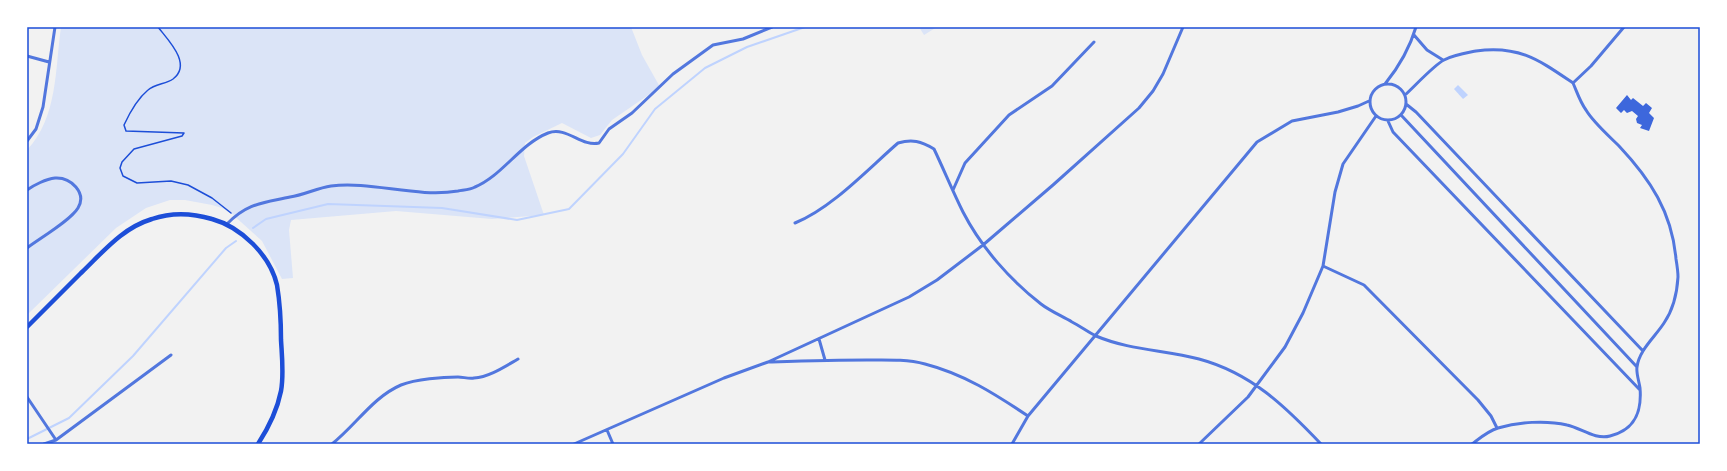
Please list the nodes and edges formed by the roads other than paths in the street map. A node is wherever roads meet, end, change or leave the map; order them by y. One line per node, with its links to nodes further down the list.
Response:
1 (55, 27): 10 (street)
2 (772, 27): 23 (street)
3 (1183, 27): 24 (street)
4 (1416, 27): 6 (street)
5 (1624, 27): 11 (street)
6 (1414, 35): 9 (street); 12 (street)
7 (1094, 42): 21 (street)
8 (27, 56): 10 (street)
9 (1443, 60): 11 (street); 13 (street)
10 (49, 62): 19 (street)
11 (1573, 83): 30 (street)
12 (1385, 84): 13 (street); 14 (street)
13 (1405, 95): 15 (street)
14 (1369, 100): 17 (street); 28 (street)
15 (1406, 104): 16 (street); 30 (street)
16 (1401, 115): 18 (street); 35 (street)
17 (1376, 116): 18 (street); 26 (street)
18 (1388, 121): 37 (street)
19 (27, 141)
20 (27, 190): 25 (street)
21 (953, 190): 22 (street); 24 (street)
22 (795, 222)
23 (227, 224): 27 (main road); 44 (main road)
24 (983, 245): 28 (street); 29 (street)
25 (27, 248)
26 (1323, 266): 36 (street); 40 (street)
27 (27, 327)
28 (1095, 336): 36 (street); 39 (street)
29 (819, 339): 33 (street); 34 (street)
30 (1643, 351): 35 (street)
31 (171, 355): 42 (street)
32 (518, 359): 45 (street)
33 (825, 360): 34 (street); 39 (street)
34 (768, 362): 41 (street)
35 (1637, 367): 37 (street)
36 (1257, 386): 49 (street); 50 (street)
37 (1640, 390): 40 (street)
38 (27, 397): 42 (street)
39 (1028, 416): 48 (street)
40 (1497, 428): 51 (street)
41 (607, 430): 46 (street); 47 (street)
42 (56, 440): 43 (street)
43 (44, 444)
44 (258, 444)
45 (332, 444)
46 (574, 444)
47 (613, 444)
48 (1012, 444)
49 (1199, 444)
50 (1321, 444)
51 (1472, 444)

